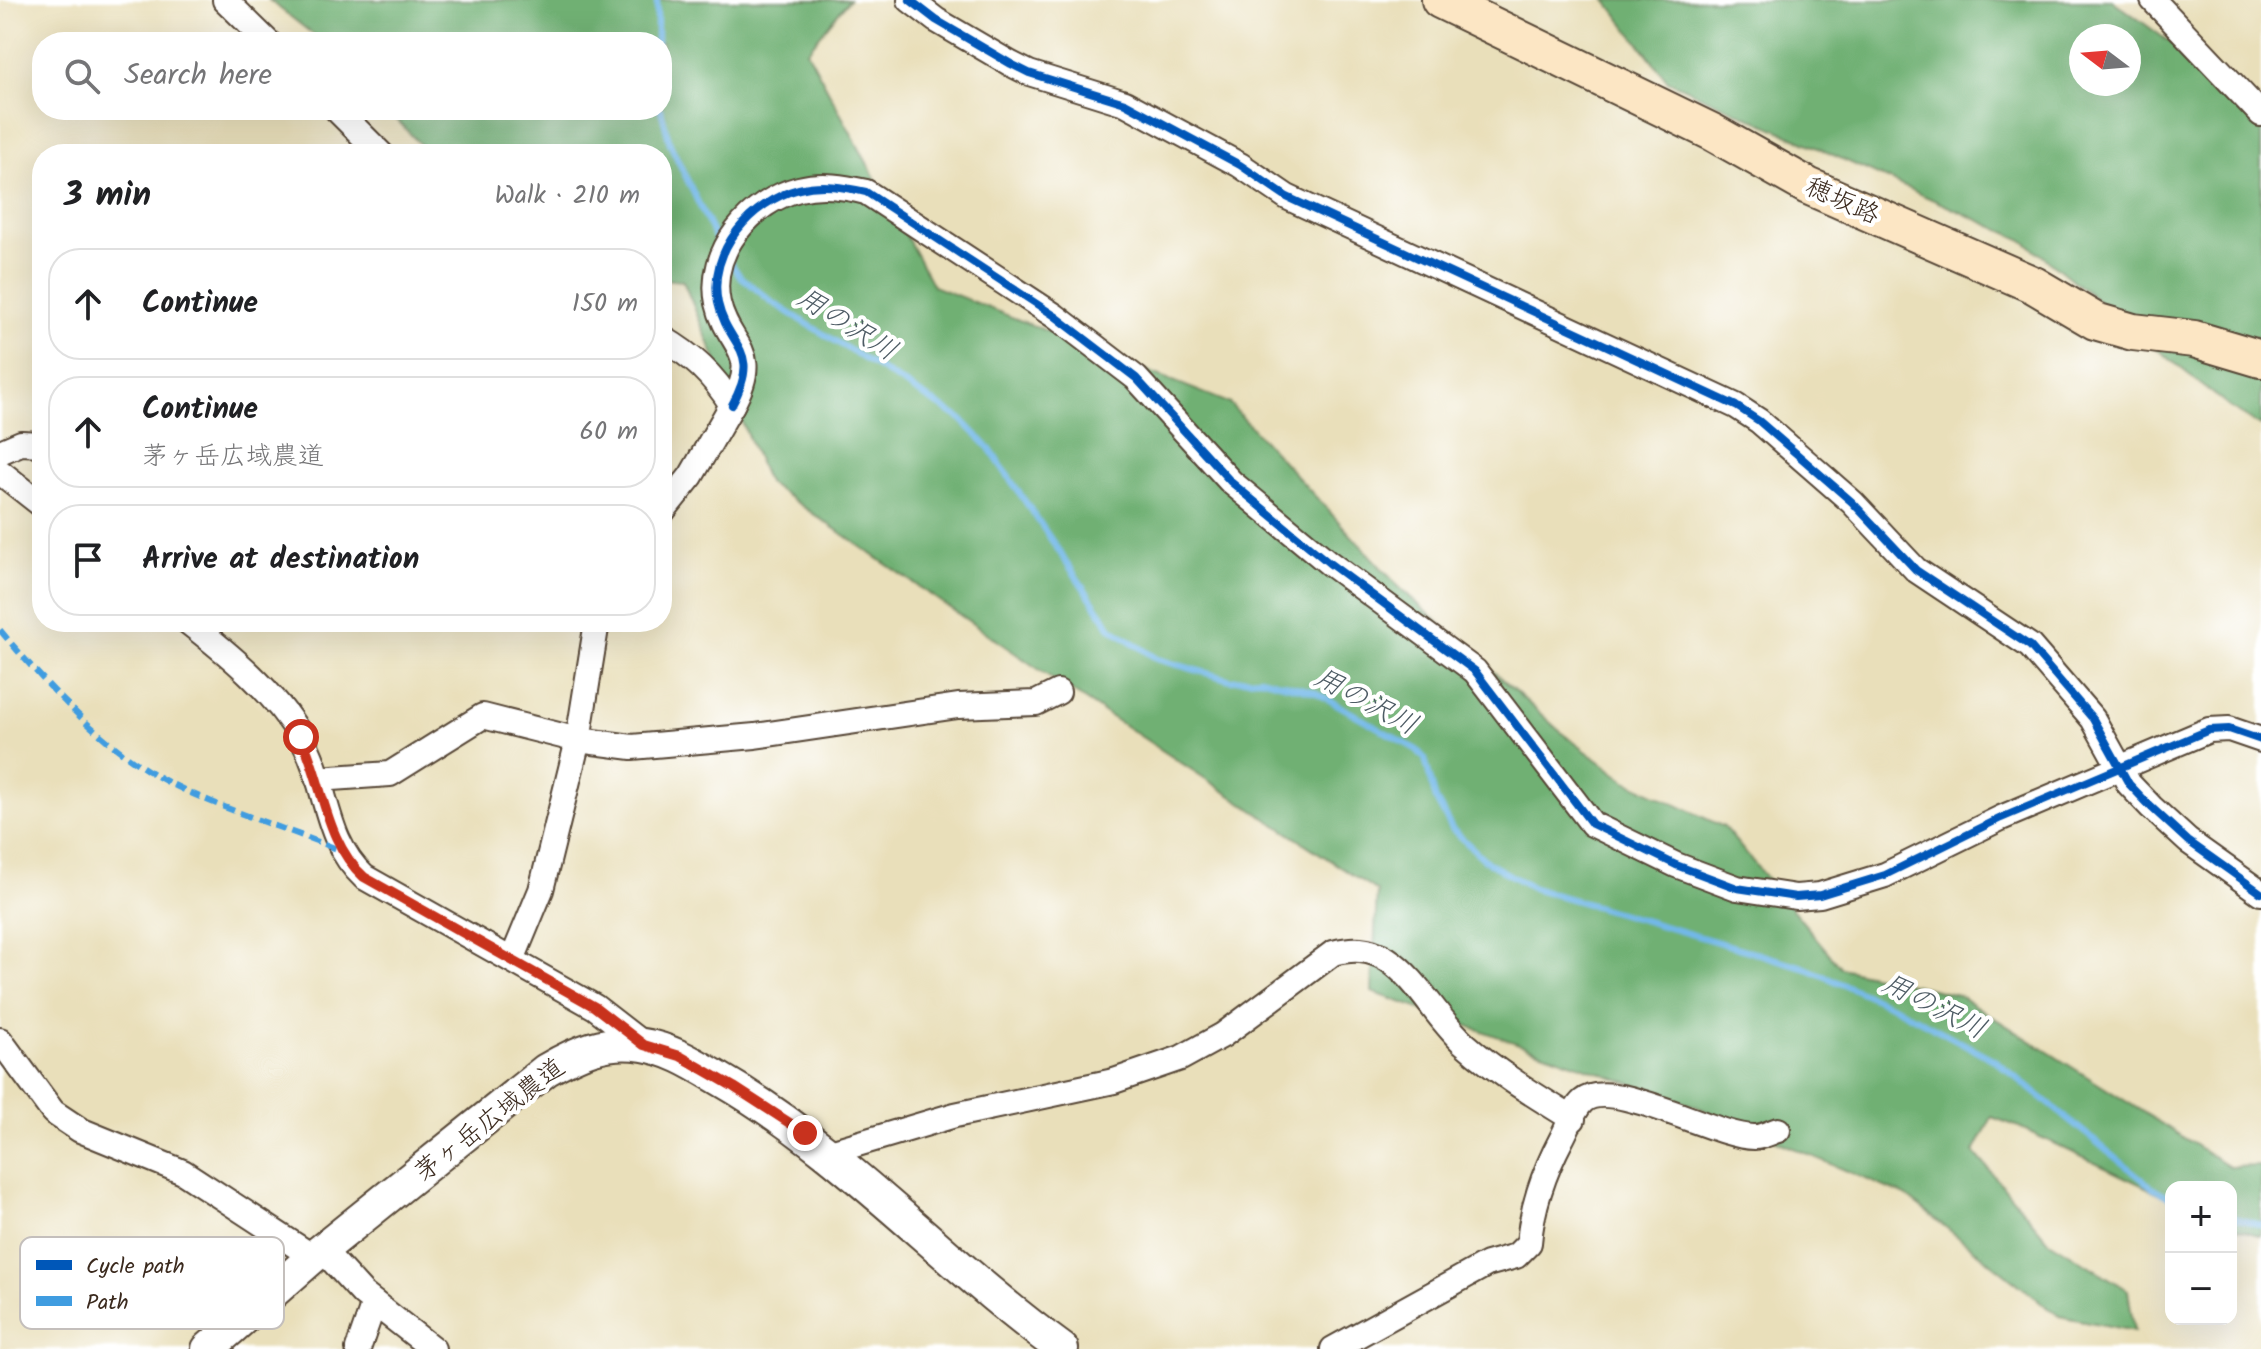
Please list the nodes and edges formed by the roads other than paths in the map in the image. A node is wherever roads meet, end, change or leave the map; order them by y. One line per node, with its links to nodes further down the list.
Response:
1 (225, 0): 5 (street)
2 (910, 0): 22 (street)
3 (1440, 0): 10 (main road, 穂坂路)
4 (2153, 0): 6 (street)
5 (258, 32)
6 (2261, 114)
7 (347, 120): 8 (street)
8 (371, 144)
9 (672, 344): 11 (street)
10 (2261, 359)
11 (732, 405): 16 (street); 22 (street)
12 (32, 444): 13 (street)
13 (0, 452)
14 (0, 472): 15 (street)
15 (32, 497)
16 (672, 500)
17 (199, 632): 23 (street)
18 (595, 632): 20 (street)
19 (1058, 692): 20 (street)
20 (578, 740): 23 (street); 25 (street)
21 (2261, 740): 22 (street)
22 (2119, 765): 24 (street)
23 (318, 779): 25 (street)
24 (2261, 893)
25 (512, 960): 27 (street)
26 (0, 1040): 31 (street)
27 (644, 1045): 30 (street, 茅ヶ岳広域農道); 31 (street, 茅ヶ岳広域農道)
28 (1573, 1119): 29 (street); 30 (street); 39 (street)
29 (1778, 1130)
30 (827, 1153): 38 (street, 茅ヶ岳広域農道)
31 (318, 1254): 32 (street, 茅ヶ岳広域農道); 33 (street)
32 (284, 1283)
33 (374, 1303): 36 (street); 37 (street)
34 (231, 1329): 35 (street, 茅ヶ岳広域農道)
35 (208, 1349)
36 (358, 1349)
37 (433, 1349)
38 (1062, 1349)
39 (1333, 1349)

